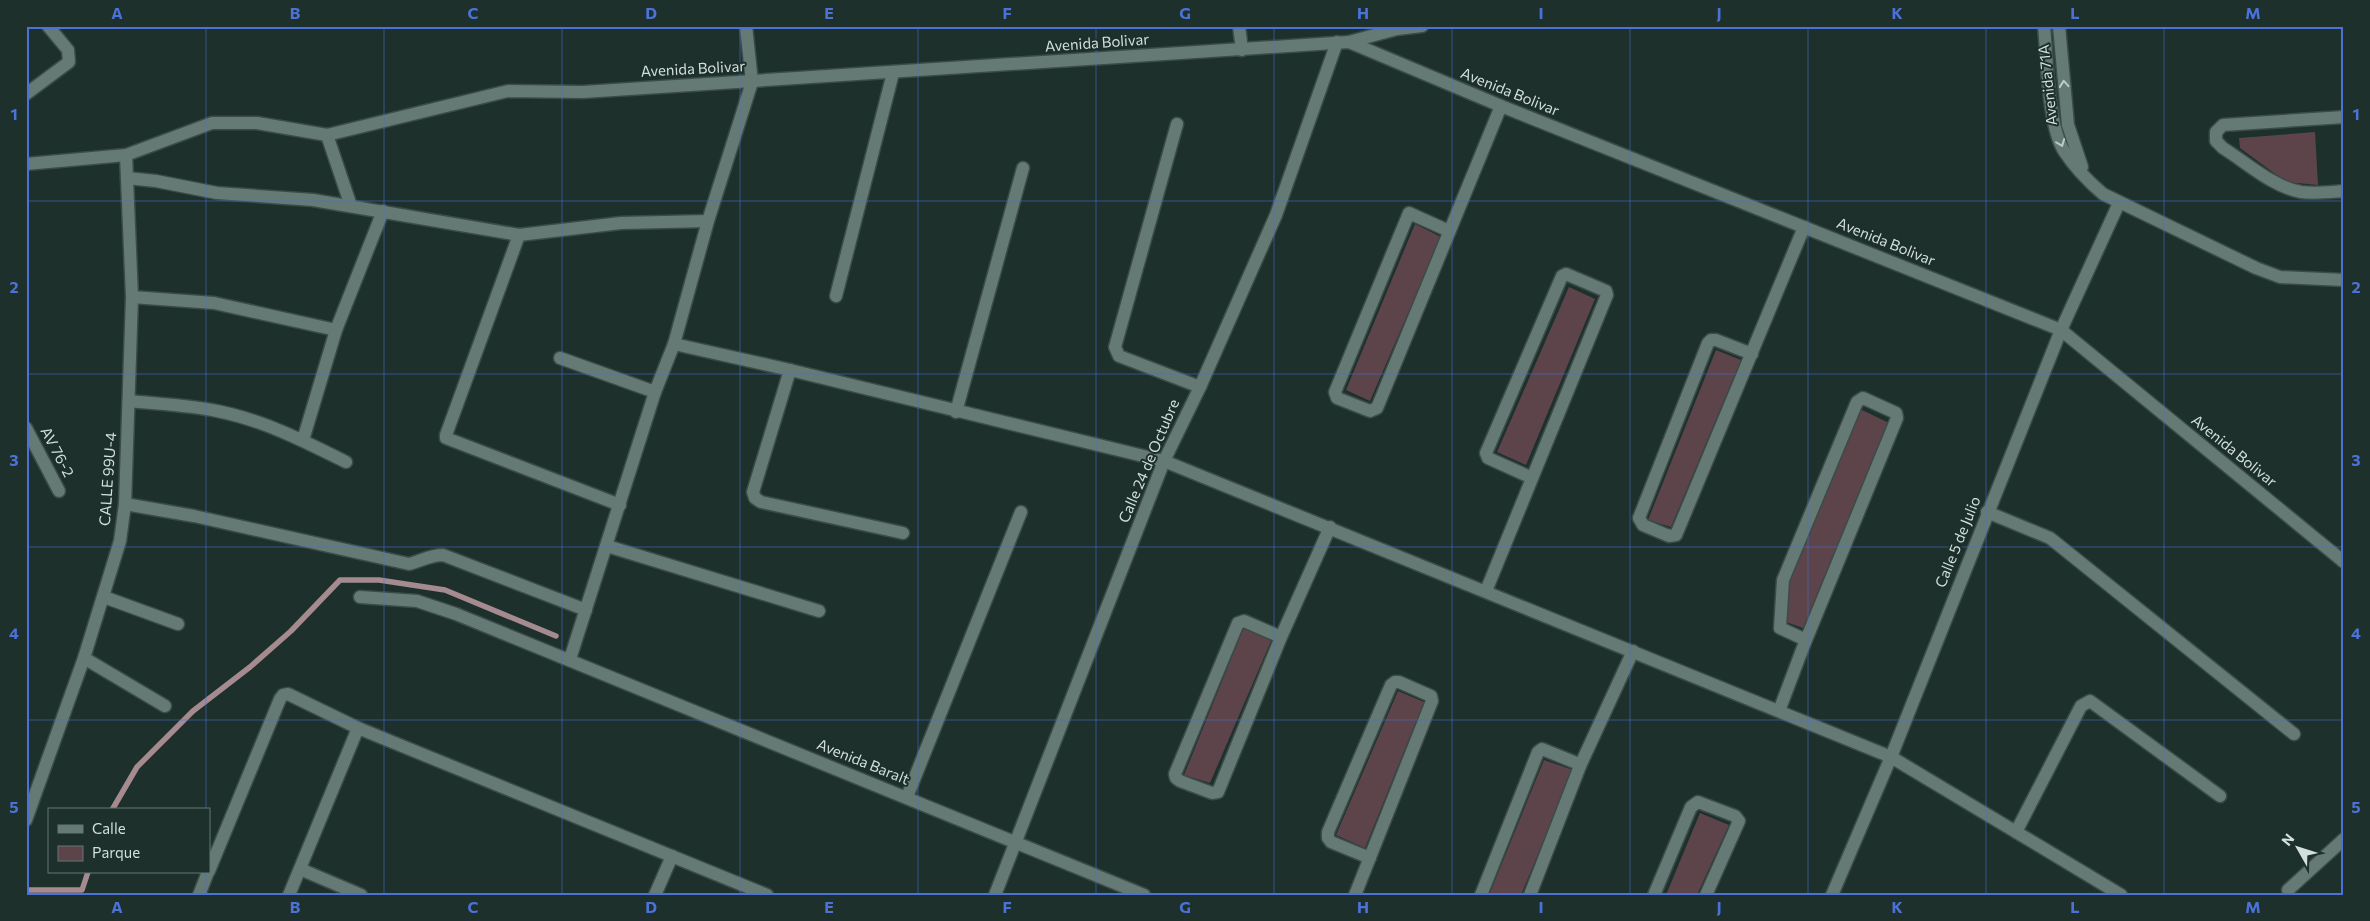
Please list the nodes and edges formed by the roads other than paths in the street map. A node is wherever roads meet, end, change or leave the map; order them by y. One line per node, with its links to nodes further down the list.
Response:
1 (48, 26): 11 (street)
2 (746, 26): 10 (street)
3 (1239, 26): 8 (street)
4 (1422, 26): 7 (street)
5 (2044, 26): 20 (street, Avenida 71A, one-way to 20)
6 (2059, 26): 20 (street, Avenida 71A, one-way to 6)
7 (1343, 42): 8 (street, Avenida Bolivar); 12 (street, Avenida Bolivar); 38 (street, Calle 24 de Octubre)
8 (1242, 50): 9 (street, Avenida Bolivar)
9 (893, 73): 10 (street, Avenida Bolivar); 30 (street)
10 (752, 82): 15 (street, Avenida Bolivar); 25 (street)
11 (26, 94)
12 (1501, 106): 26 (street, Avenida Bolivar); 27 (street)
13 (2344, 117): 21 (street)
14 (1177, 124): 38 (street)
15 (327, 136): 16 (street, Avenida Bolivar); 23 (street)
16 (126, 156): 17 (street, Avenida Bolivar); 19 (street, CALLE 99U-4)
17 (26, 164)
18 (1023, 168): 41 (street)
19 (127, 178): 23 (street); 31 (street, CALLE 99U-4)
20 (2088, 181): 22 (street)
21 (2344, 191)
22 (2119, 203): 29 (street); 33 (street, Calle 5 de Julio)
23 (351, 206): 24 (street)
24 (383, 211): 28 (street); 32 (street)
25 (708, 221): 28 (street); 34 (street)
26 (1804, 227): 33 (street, Avenida Bolivar); 35 (street)
27 (1449, 231): 27 (street)
28 (519, 235): 49 (street)
29 (2344, 280)
30 (836, 296)
31 (132, 297): 32 (street); 40 (street, CALLE 99U-4)
32 (336, 330): 43 (street)
33 (2061, 330): 51 (street, Calle 5 de Julio); 55 (street, Avenida Bolivar)
34 (674, 344): 37 (street); 39 (street)
35 (1752, 354): 35 (street)
36 (560, 358): 39 (street)
37 (790, 370): 41 (street); 53 (street)
38 (1200, 387): 44 (street, Calle 24 de Octubre)
39 (655, 392): 49 (street)
40 (129, 401): 43 (street); 48 (street, CALLE 99U-4)
41 (956, 412): 44 (street)
42 (26, 428): 47 (street, AV 76-2)
43 (303, 440): 45 (street)
44 (1164, 461): 52 (street); 78 (street, Calle 24 de Octubre)
45 (346, 462)
46 (1530, 477): 46 (street); 56 (street)
47 (59, 491)
48 (125, 504): 57 (street, CALLE 99U-4); 59 (street)
49 (620, 505): 54 (street)
50 (1021, 512): 74 (street)
51 (1987, 512): 70 (street); 71 (street, Calle 5 de Julio)
52 (1330, 527): 56 (street); 62 (street)
53 (902, 533)
54 (607, 546): 59 (street); 60 (street)
55 (2344, 562)
56 (1486, 591): 64 (street)
57 (104, 596): 61 (street); 65 (street, CALLE 99U-4)
58 (360, 597): 66 (street, Avenida Baralt)
59 (586, 610): 66 (street)
60 (819, 610)
61 (178, 624)
62 (1281, 637): 62 (street)
63 (1806, 640): 63 (street); 68 (street)
64 (1633, 651): 68 (street); 72 (street)
65 (84, 658): 67 (street); 75 (street, CALLE 99U-4)
66 (570, 659): 74 (street, Avenida Baralt)
67 (165, 706)
68 (1779, 711): 71 (street)
69 (358, 728): 79 (street); 81 (street); 82 (street)
70 (2294, 734)
71 (1891, 757): 76 (street); 97 (street, Calle 5 de Julio)
72 (1580, 766): 93 (street); 94 (street)
73 (2220, 796): 76 (street)
74 (906, 797): 78 (street, Avenida Baralt)
75 (26, 820)
76 (2016, 832): 98 (street)
77 (2344, 839): 84 (street)
78 (1016, 843): 90 (street, Calle 24 de Octubre); 91 (street, Avenida Baralt)
79 (672, 856): 88 (street); 89 (street)
80 (1370, 858): 80 (street); 92 (street)
81 (210, 867)
82 (300, 869): 86 (street); 87 (street)
83 (207, 874): 85 (street)
84 (2288, 890)
85 (199, 895)
86 (289, 895)
87 (361, 895)
88 (656, 895)
89 (767, 895)
90 (995, 895)
91 (1144, 895)
92 (1355, 895)
93 (1481, 895)
94 (1530, 895)
95 (1654, 895): 96 (street)
96 (1706, 895)
97 (1832, 895)
98 (2121, 895)

